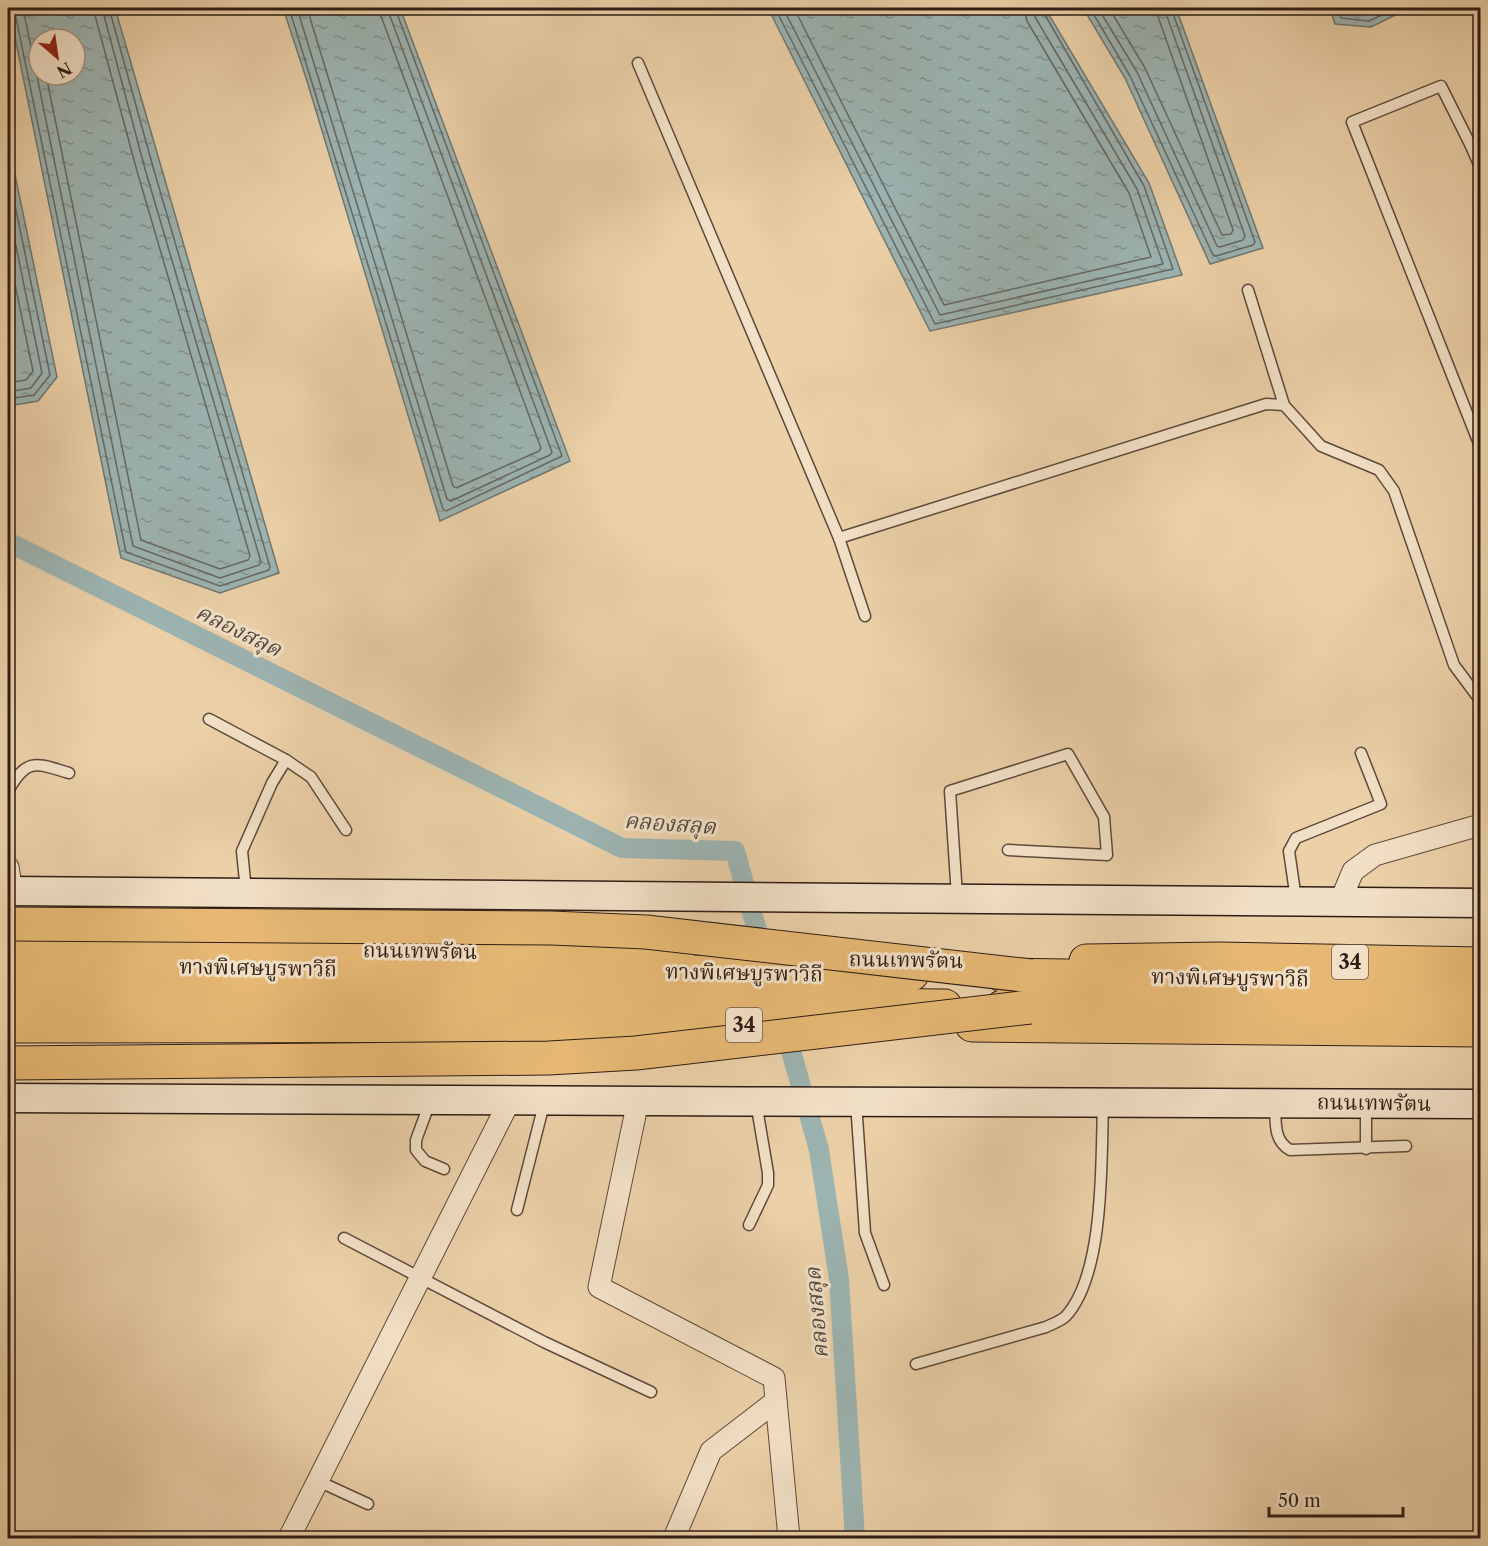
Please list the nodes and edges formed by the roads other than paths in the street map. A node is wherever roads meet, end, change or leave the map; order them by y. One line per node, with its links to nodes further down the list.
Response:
1 (638, 63): 7 (lane)
2 (1476, 144): 3 (lane); 6 (lane)
3 (1480, 167)
4 (1248, 290): 5 (lane)
5 (1284, 405): 7 (lane); 9 (lane)
6 (1480, 446)
7 (839, 538): 8 (lane)
8 (865, 616)
9 (1480, 700)
10 (209, 719): 12 (lane)
11 (1361, 753): 21 (lane)
12 (286, 760): 16 (lane); 19 (lane)
13 (69, 773): 14 (lane)
14 (8, 791)
15 (1480, 825): 22 (street)
16 (346, 830)
17 (1008, 850): 20 (lane)
18 (9, 883): 19 (main road)
19 (246, 894): 20 (main road)
20 (957, 900): 21 (main road)
21 (1296, 902): 22 (main road)
22 (1340, 902): 23 (main road)
23 (1480, 903)
24 (8, 924): 29 (highway, bridge)
25 (8, 947): 26 (highway, ถนนเทพรัตน / 34)
26 (1480, 964)
27 (8, 966): 29 (highway, ทางพิเศษบูรพาวิถี, bridge)
28 (1480, 982): 29 (highway, ทางพิเศษบูรพาวิถี)
29 (1031, 991): 30 (highway, ทางพิเศษบูรพาวิถี, bridge); 31 (highway, ทางพิเศษบูรพาวิถี); 34 (highway, bridge)
30 (8, 998)
31 (1480, 1013)
32 (8, 1026): 33 (highway, 34)
33 (1480, 1030)
34 (8, 1063)
35 (8, 1098): 40 (main road, ถนนเทพรัตน)
36 (544, 1101): 37 (main road, ถนนเทพรัตน); 41 (main road, ถนนเทพรัตน); 49 (lane)
37 (638, 1101): 38 (main road, ถนนเทพรัตน); 56 (street)
38 (770, 1101): 42 (main road, ถนนเทพรัตน); 50 (lane)
39 (1103, 1101): 42 (main road, ถนนเทพรัตน); 43 (main road, ถนนเทพรัตน); 54 (lane)
40 (430, 1102): 41 (main road, ถนนเทพรัตน); 48 (lane)
41 (509, 1102): 52 (street)
42 (856, 1102): 53 (lane)
43 (1275, 1102): 44 (main road, ถนนเทพรัตน); 47 (lane)
44 (1366, 1104): 45 (main road, ถนนเทพรัตน); 47 (lane)
45 (1480, 1104)
46 (1406, 1146): 47 (lane)
47 (1366, 1149)
48 (444, 1170)
49 (518, 1210)
50 (749, 1225)
51 (344, 1238): 52 (lane)
52 (422, 1278): 55 (lane); 57 (street)
53 (884, 1285)
54 (916, 1364)
55 (651, 1392)
56 (776, 1401): 60 (street); 61 (street)
57 (318, 1481): 58 (lane); 59 (street)
58 (368, 1504)
59 (289, 1539)
60 (674, 1539)
61 (789, 1539)

